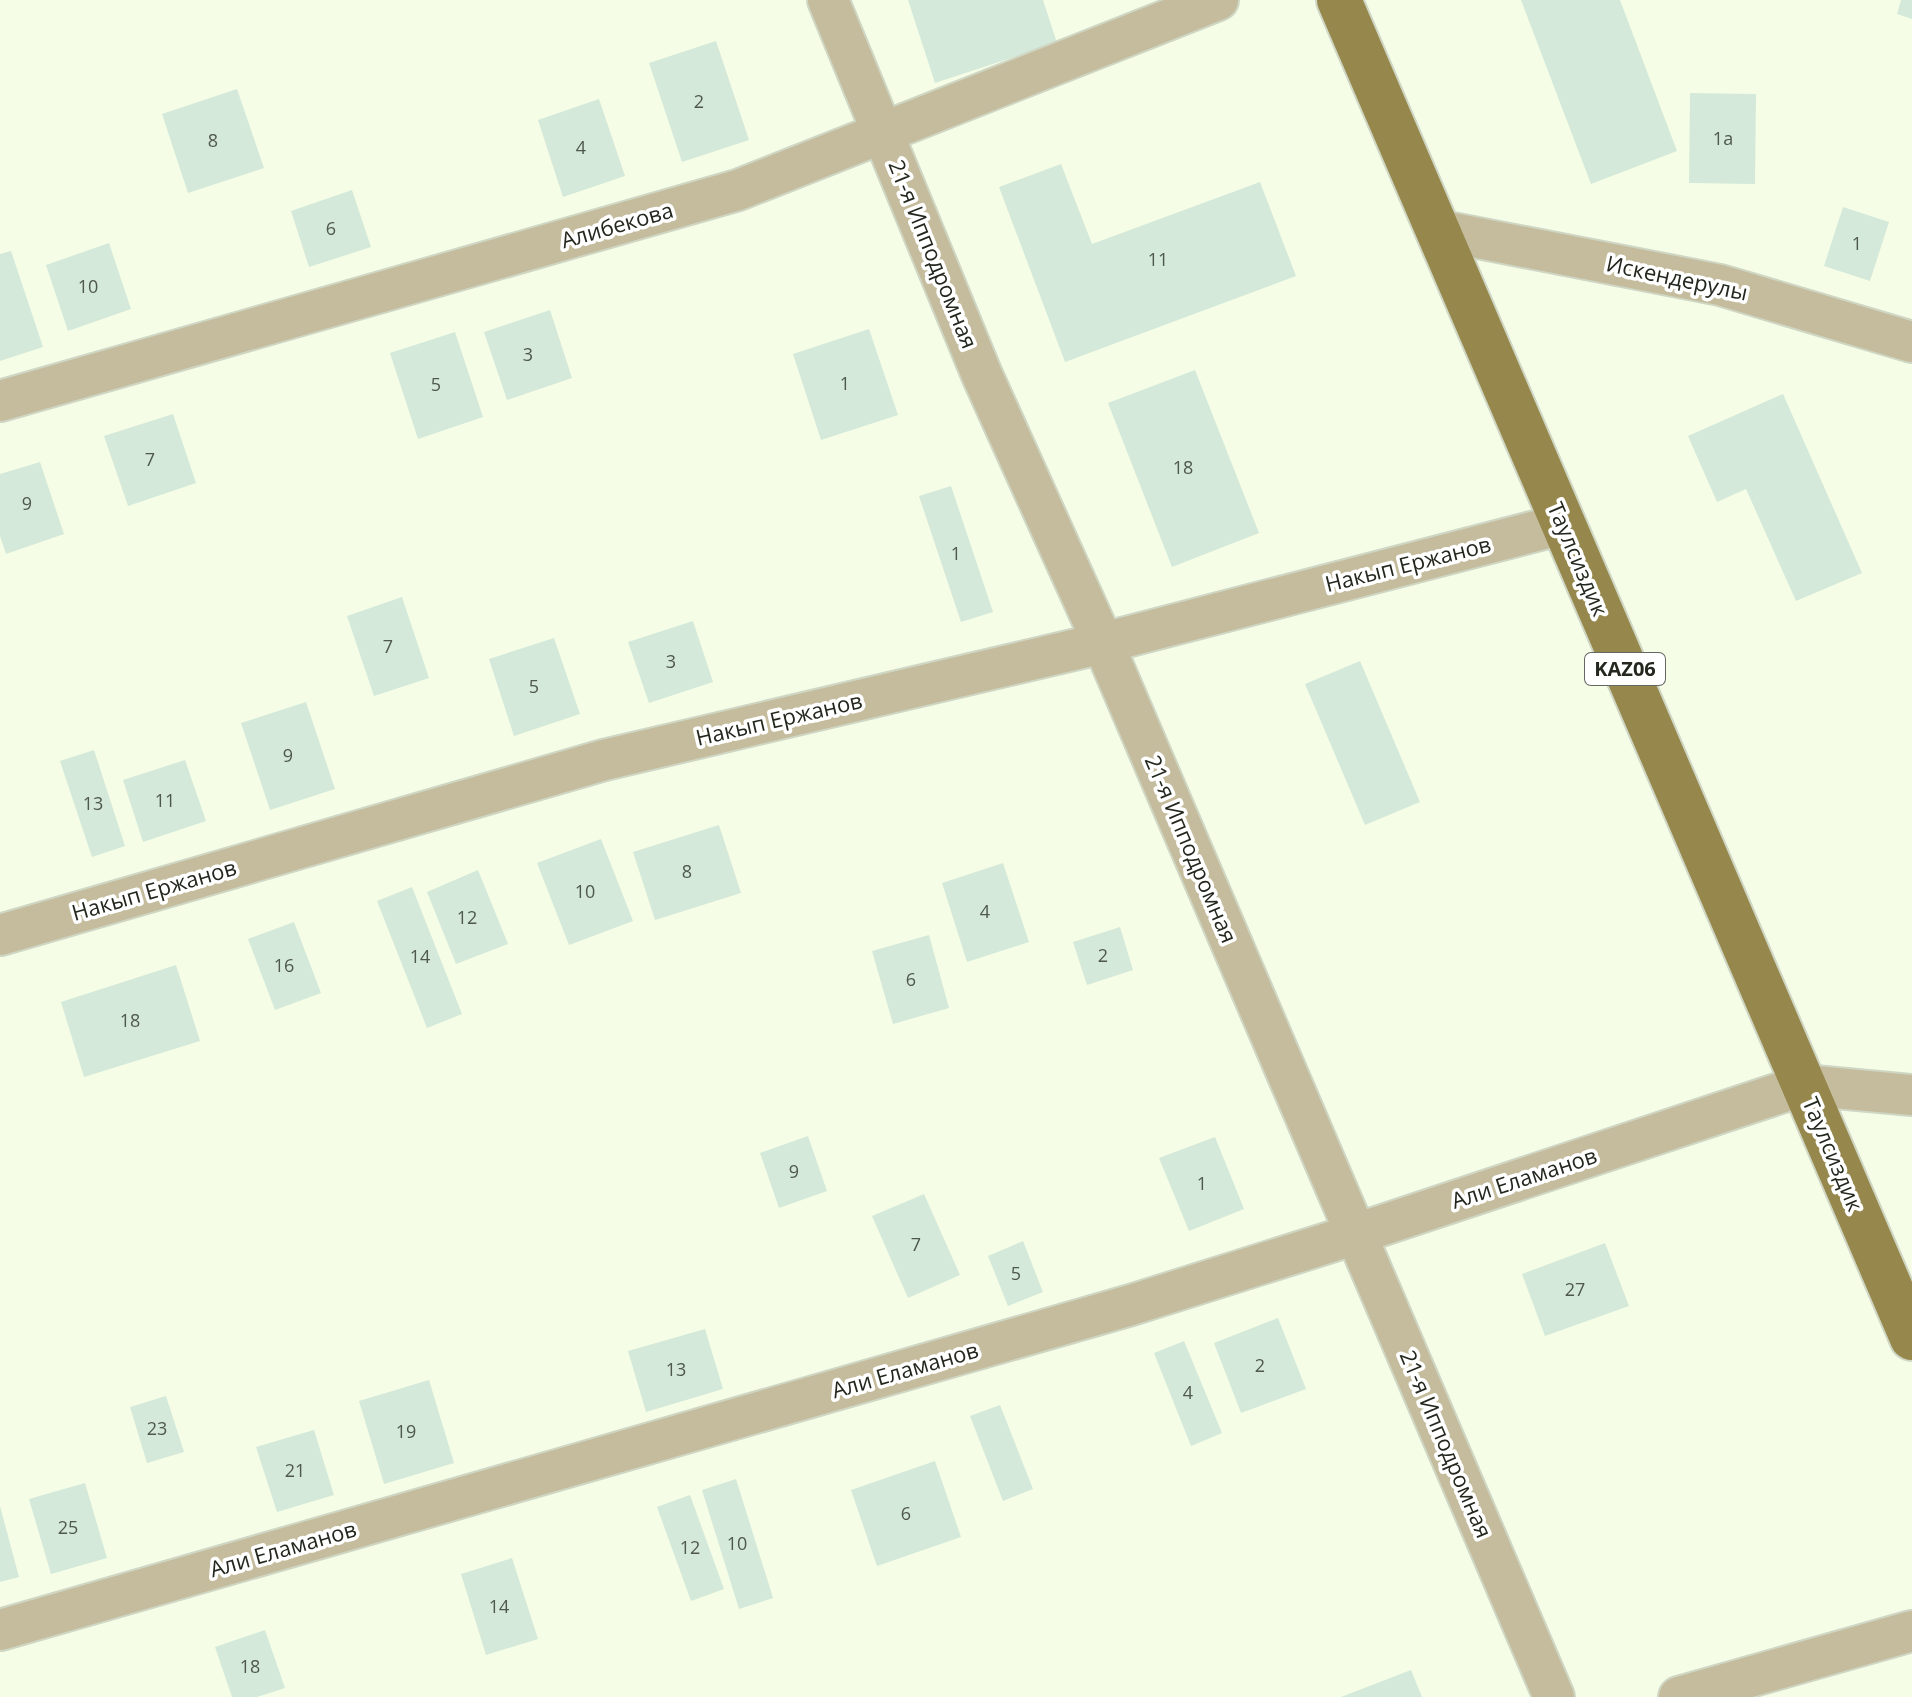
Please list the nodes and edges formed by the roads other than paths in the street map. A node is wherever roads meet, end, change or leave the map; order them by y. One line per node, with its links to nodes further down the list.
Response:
1 (828, 0): 4 (street, 21-я Ипподромная)
2 (1218, 0): 4 (street, Алибекова)
3 (1339, 0): 5 (main road, Таулсиздик / KAZ06)
4 (883, 132): 7 (street, Алибекова); 9 (street, 21-я Ипподромная)
5 (1437, 230): 6 (street, Искендерулы); 8 (main road, Таулсиздик / KAZ06)
6 (1912, 342)
7 (0, 401)
8 (1563, 524): 9 (street, Накып Ержанов); 11 (main road, Таулсиздик / KAZ06)
9 (1103, 643): 10 (street, Накып Ержанов); 13 (street, 21-я Ипподромная)
10 (0, 935)
11 (1804, 1085): 12 (street); 13 (street, Али Еламанов); 14 (main road, Таулсиздик / KAZ06)
12 (1912, 1095)
13 (1356, 1234): 15 (street, Али Еламанов); 17 (street, 21-я Ипподромная)
14 (1912, 1338)
15 (0, 1630)
16 (1912, 1631): 18 (street)
17 (1554, 1697)
18 (1679, 1697)

